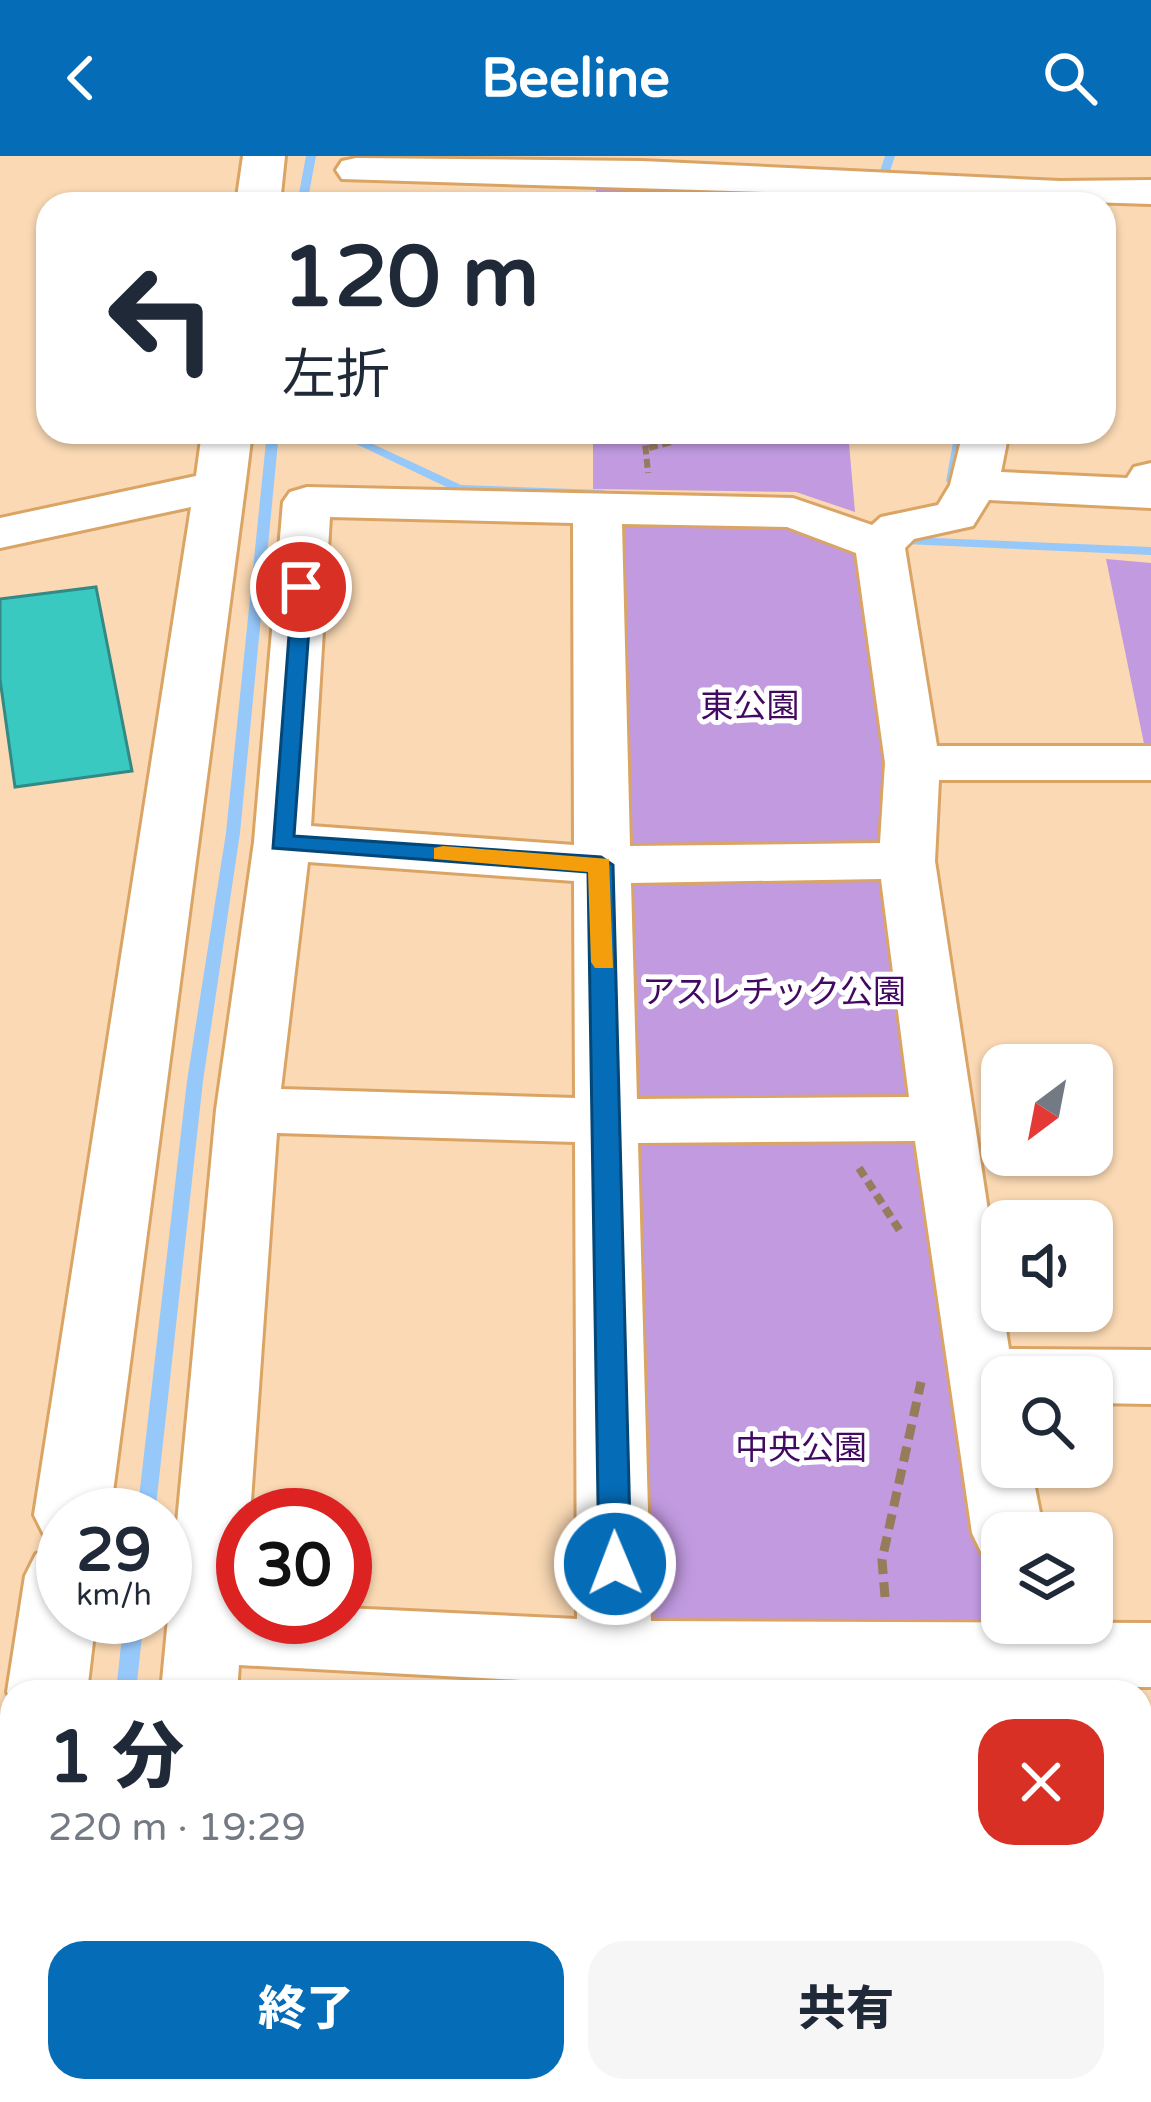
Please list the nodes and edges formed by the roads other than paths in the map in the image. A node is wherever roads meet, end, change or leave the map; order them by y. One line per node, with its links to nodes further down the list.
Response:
1 (264, 156): 5 (street)
2 (905, 171): 4 (street); 6 (street)
3 (354, 177): 4 (street)
4 (496, 177)
5 (260, 192)
6 (1020, 192)
7 (1151, 192): 8 (street)
8 (1116, 195)
9 (983, 444): 12 (street)
10 (224, 460): 14 (street); 26 (street)
11 (1151, 477): 12 (street)
12 (974, 485): 15 (street)
13 (597, 509): 15 (street); 18 (street); 20 (street)
14 (0, 533)
15 (880, 545): 16 (street)
16 (911, 763): 17 (street); 19 (street)
17 (1150, 768)
18 (282, 842): 20 (street); 21 (street)
19 (907, 861): 20 (street); 22 (street)
20 (601, 865): 23 (street)
21 (247, 1110): 23 (street); 31 (street)
22 (947, 1119): 23 (street); 24 (street)
23 (610, 1121): 32 (street)
24 (950, 1375): 25 (street); 27 (street)
25 (1151, 1377)
26 (76, 1488)
27 (1000, 1512)
28 (54, 1644): 33 (street)
29 (1151, 1655): 30 (street)
30 (1029, 1656): 32 (street)
31 (203, 1662): 32 (street)
32 (616, 1672)
33 (49, 1680)

